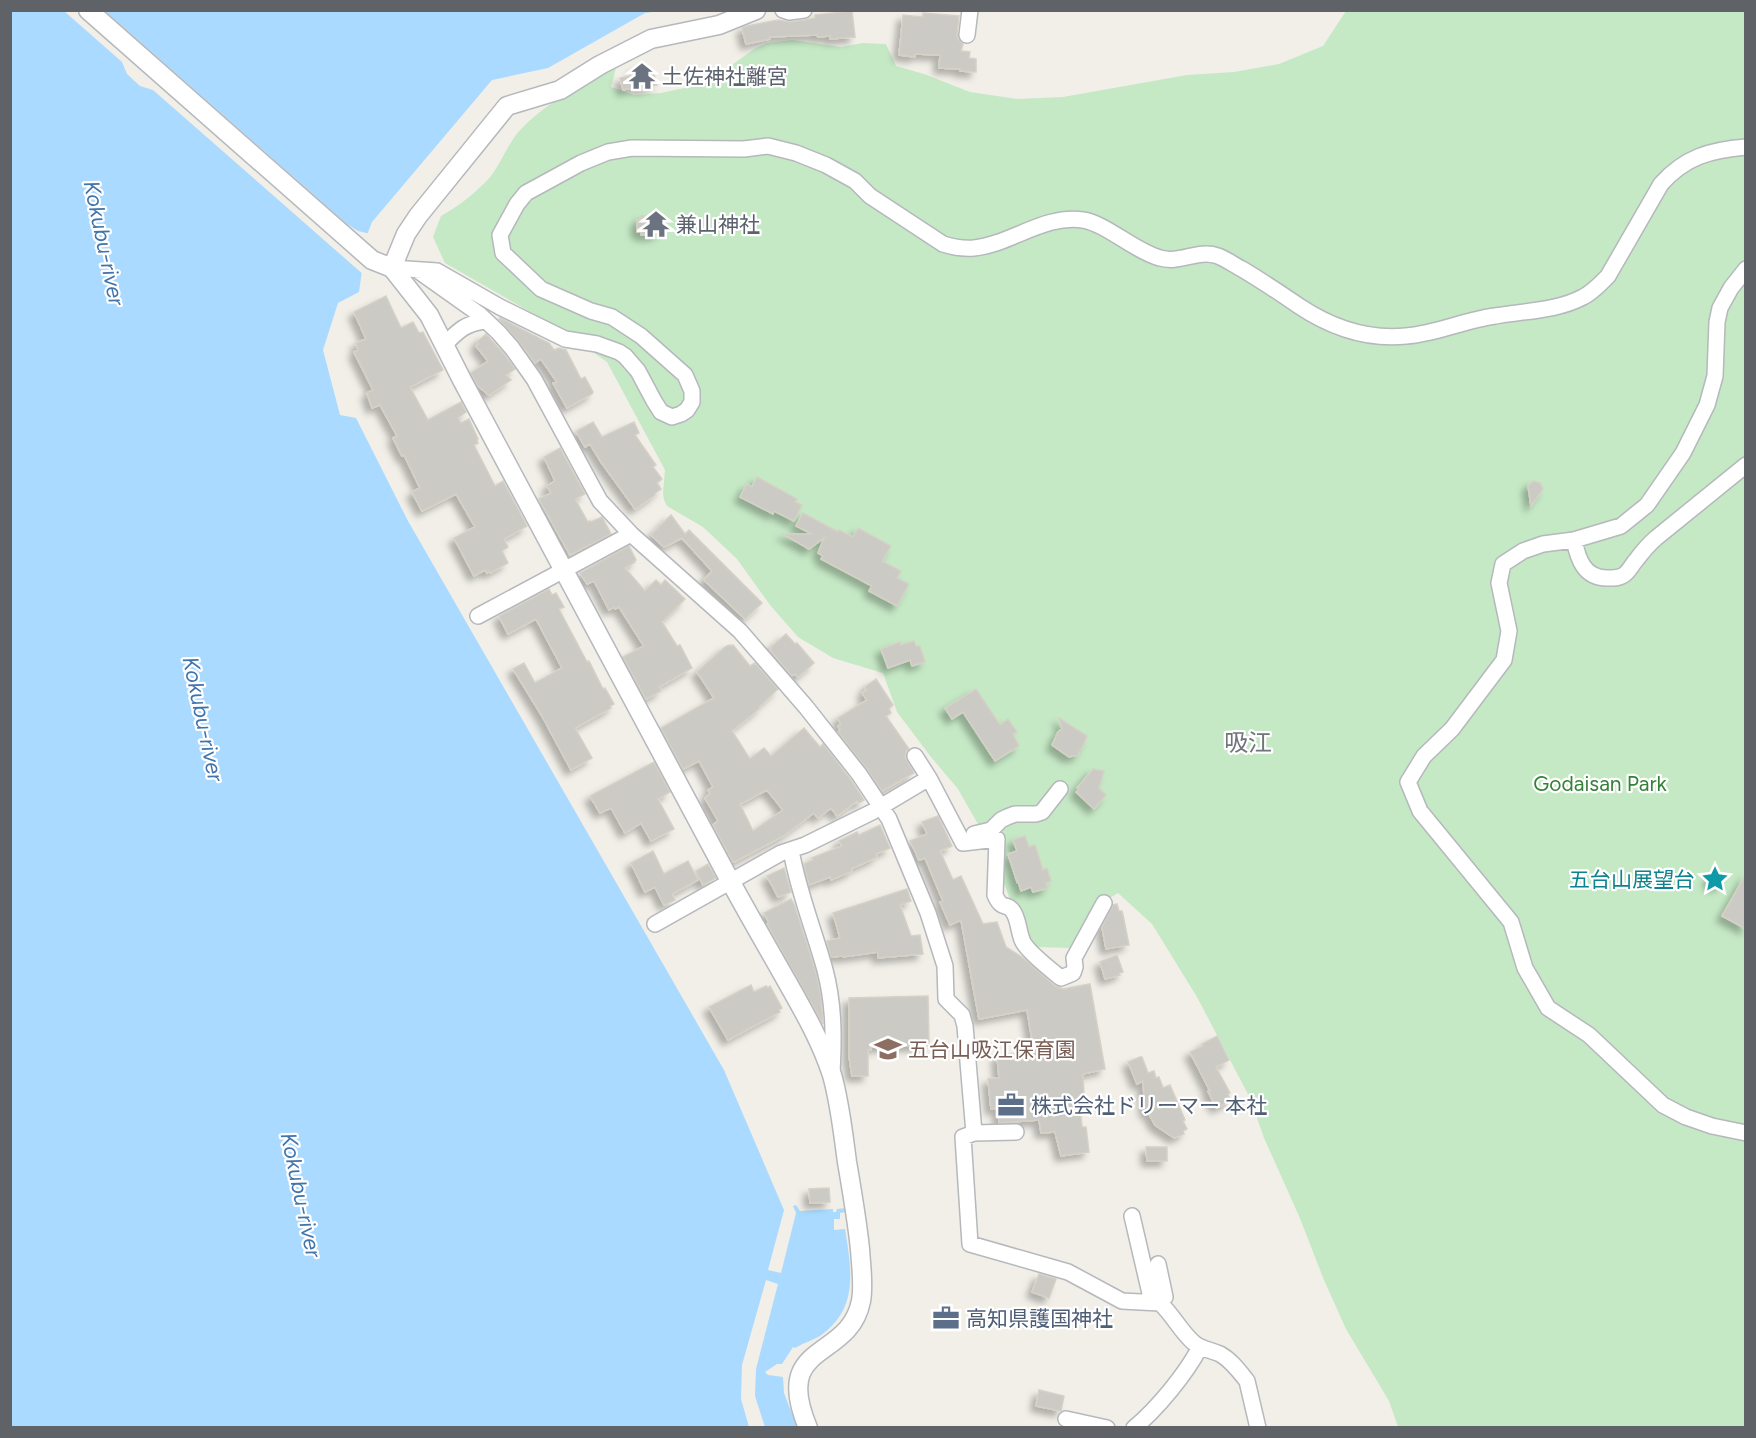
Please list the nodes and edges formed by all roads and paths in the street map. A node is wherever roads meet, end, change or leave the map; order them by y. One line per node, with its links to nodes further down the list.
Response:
1 (88, 10): 8 (street)
2 (756, 10): 8 (street)
3 (783, 10): 4 (street)
4 (804, 10)
5 (970, 10): 6 (street)
6 (967, 35)
7 (1746, 147): 10 (street)
8 (392, 268): 10 (street); 12 (street)
9 (1746, 269): 15 (street)
10 (417, 270): 11 (street)
11 (486, 321): 12 (street); 14 (street)
12 (445, 344): 16 (street)
13 (1746, 465): 15 (street)
14 (631, 534): 16 (street); 21 (street)
15 (1574, 540): 30 (street)
16 (564, 570): 17 (street); 24 (street)
17 (478, 616)
18 (915, 756): 19 (street)
19 (929, 778): 21 (street); 22 (street)
20 (1060, 789): 22 (street)
21 (882, 806): 23 (street); 29 (street)
22 (960, 837): 25 (street)
23 (791, 850): 24 (street); 27 (street)
24 (730, 881): 26 (street); 27 (street)
25 (1104, 903)
26 (655, 924)
27 (832, 1075): 36 (street)
28 (1016, 1132): 29 (street)
29 (975, 1133): 33 (street)
30 (1746, 1133)
31 (1132, 1216): 33 (street)
32 (1158, 1264): 33 (street)
33 (1156, 1303): 34 (street)
34 (1200, 1347): 38 (street); 39 (street)
35 (1066, 1419): 37 (street)
36 (808, 1428)
37 (1107, 1428)
38 (1134, 1428)
39 (1258, 1428)

